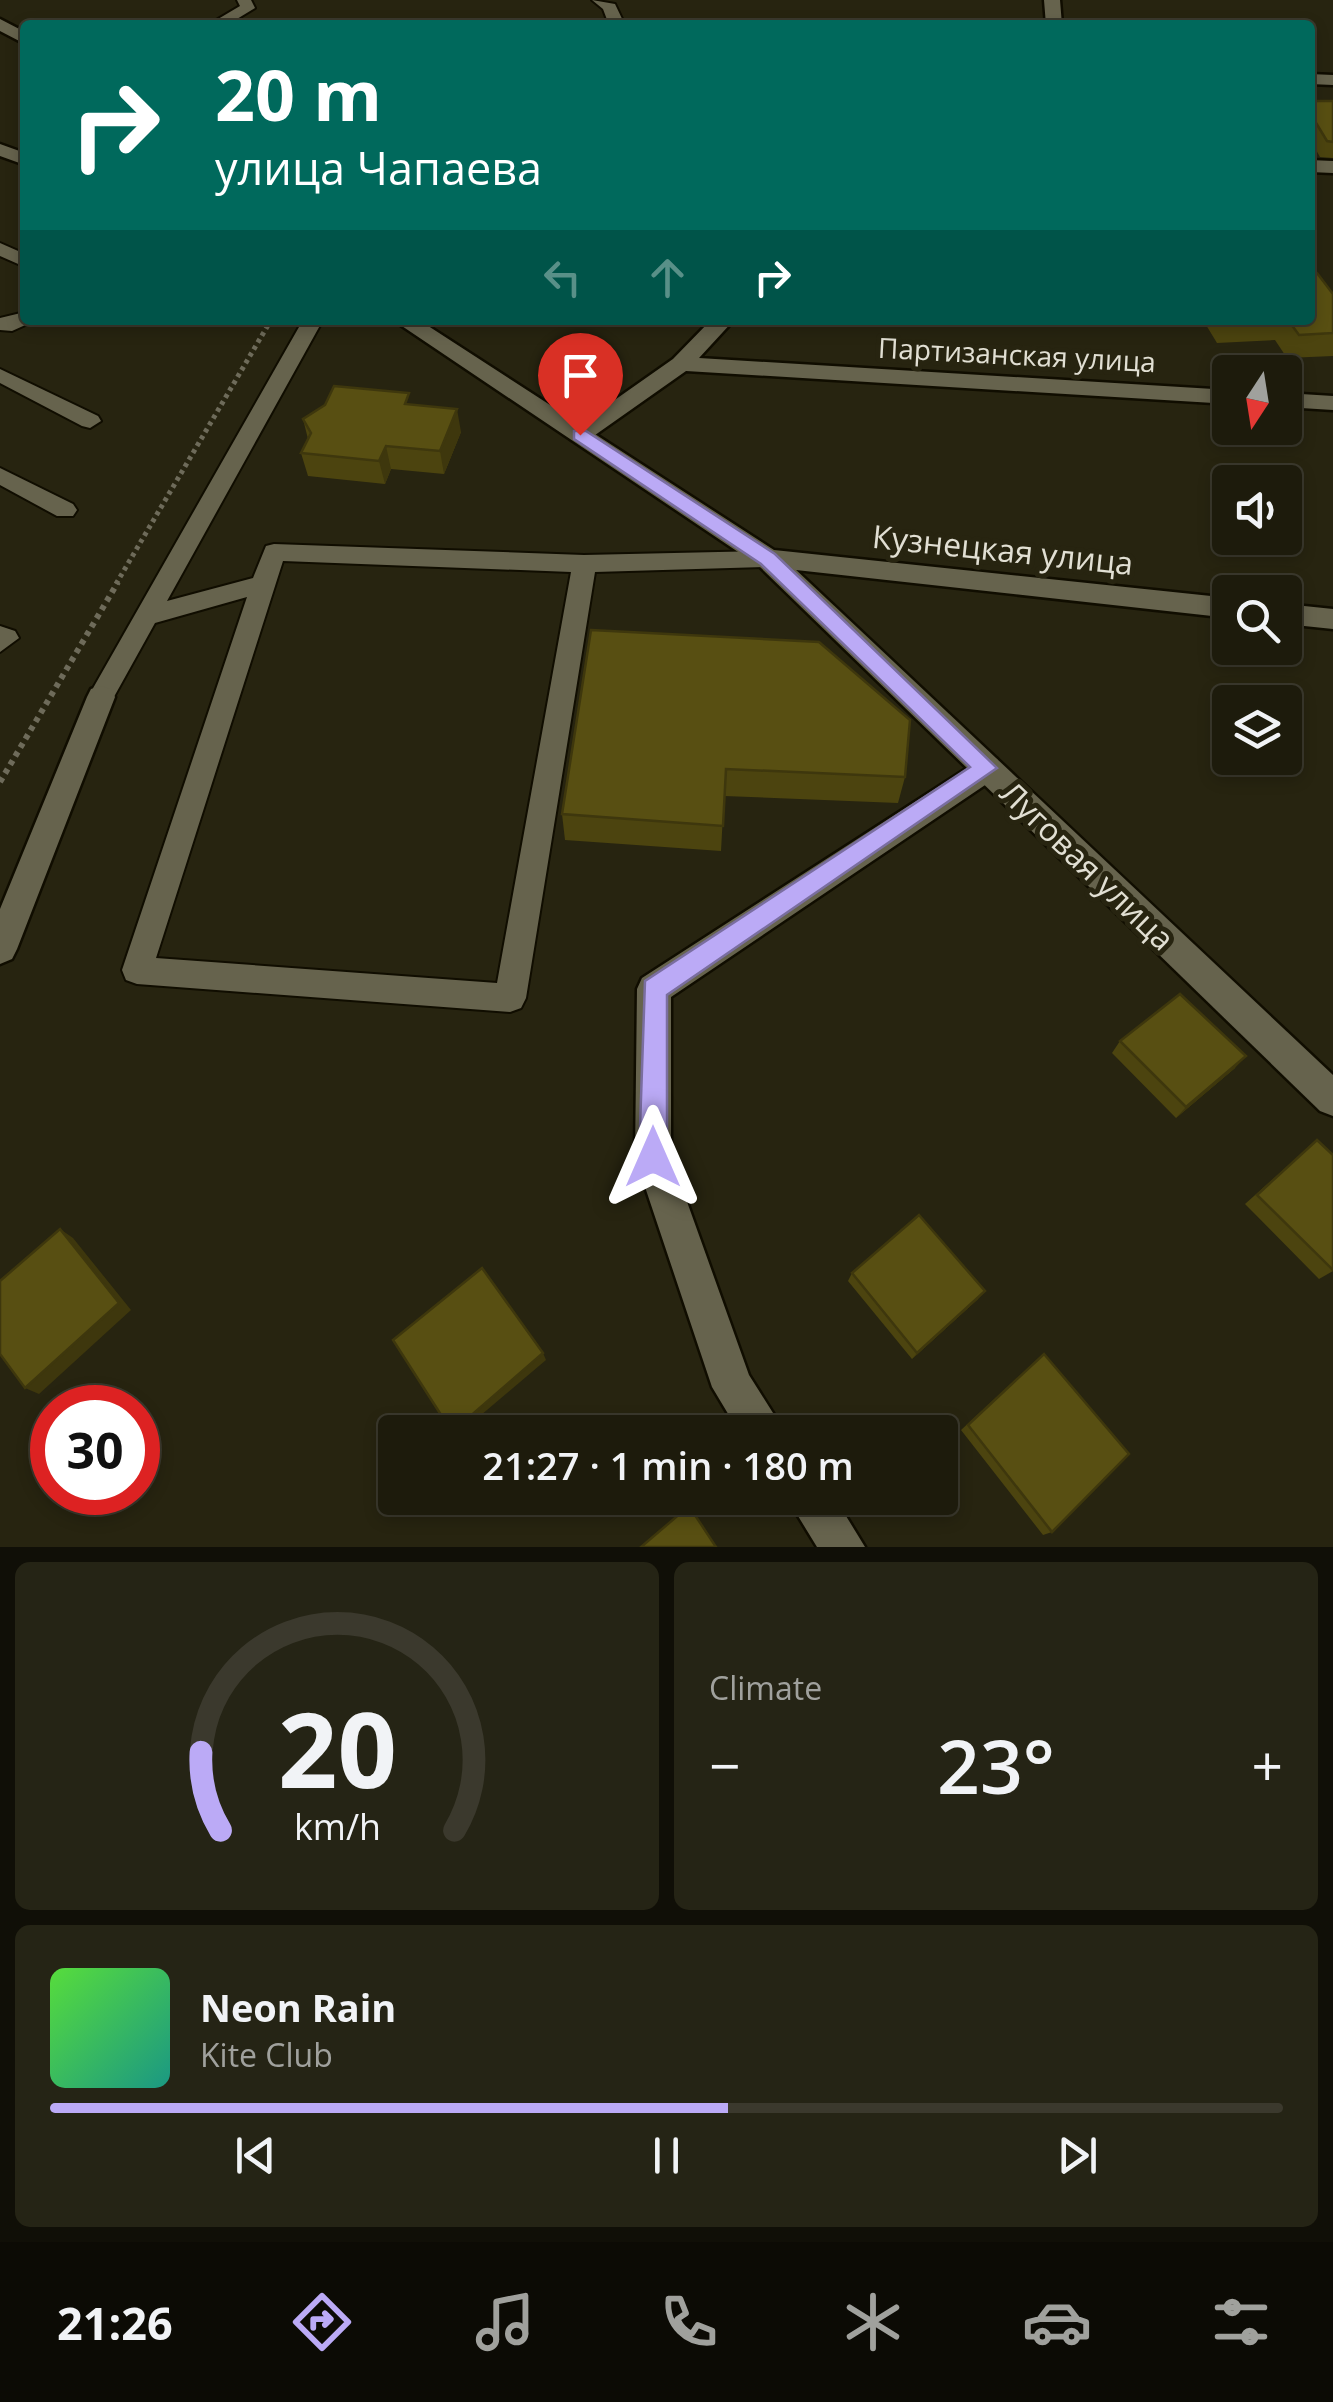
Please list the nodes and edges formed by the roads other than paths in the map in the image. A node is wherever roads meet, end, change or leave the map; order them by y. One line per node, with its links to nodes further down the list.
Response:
1 (244, 0): 3 (lane)
2 (599, 0): 4 (lane)
3 (225, 20)
4 (615, 20)
5 (311, 325): 21 (lane)
6 (412, 325): 14 (street, Луговая улица)
7 (718, 325): 8 (street)
8 (681, 364): 10 (street, Партизанская улица); 14 (street)
9 (0, 375): 13 (lane)
10 (1212, 396)
11 (1302, 401): 12 (street)
12 (1333, 403)
13 (90, 421)
14 (580, 435): 17 (street, Луговая улица)
15 (0, 474): 16 (lane)
16 (65, 510)
17 (768, 559): 18 (lane); 20 (street, Кузнецкая улица); 27 (street, Луговая улица)
18 (584, 564): 19 (lane); 19 (lane)
19 (263, 584): 21 (lane)
20 (1212, 606)
21 (147, 616): 26 (lane)
22 (1302, 616): 23 (street)
23 (1333, 619)
24 (0, 635): 25 (lane)
25 (0, 643)
26 (102, 697): 28 (street)
27 (986, 768): 29 (street, Луговая улица); 30 (street)
28 (0, 948)
29 (1333, 1099)
30 (752, 1415)
31 (821, 1515): 32 (street)
32 (843, 1547)

